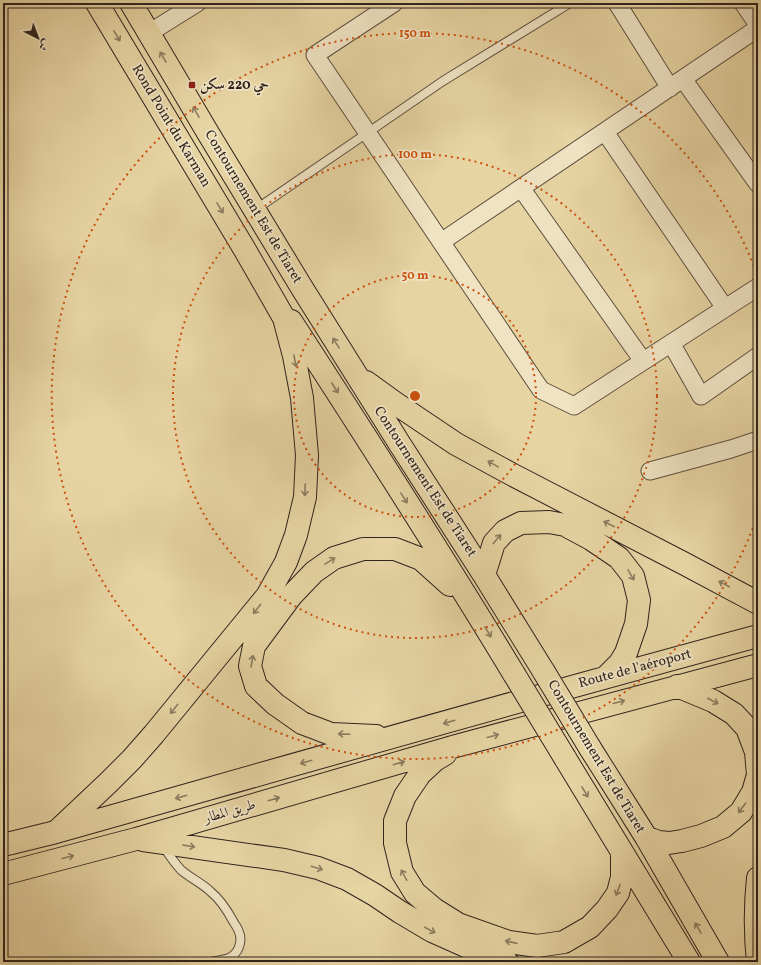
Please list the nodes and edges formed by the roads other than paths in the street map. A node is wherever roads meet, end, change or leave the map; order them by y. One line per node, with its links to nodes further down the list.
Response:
1 (97, 3): 17 (highway, Rond Point du Karman, one-way to 17)
2 (131, 3): 9 (highway, Contournement Est de Tiaret)
3 (197, 3): 9 (street)
4 (394, 3): 12 (street)
5 (570, 3): 12 (lane)
6 (617, 3): 10 (street)
7 (744, 3): 8 (street)
8 (758, 27): 10 (street)
9 (149, 33): 15 (highway, Contournement Est de Tiaret, one-way to 9)
10 (676, 84): 11 (street); 13 (street)
11 (605, 132): 14 (street); 19 (street)
12 (368, 133): 15 (lane); 16 (street)
13 (758, 184)
14 (521, 188): 16 (street); 22 (street)
15 (255, 210): 23 (highway, Contournement Est de Tiaret, one-way to 15)
16 (441, 242): 22 (street)
17 (245, 250): 28 (highway, Contournement Est de Tiaret, one-way to 28); 37 (highway, one-way to 37)
18 (758, 287): 19 (street)
19 (725, 308): 20 (street)
20 (671, 343): 21 (street); 22 (street)
21 (758, 356)
22 (643, 361)
23 (357, 376): 26 (highway, Contournement Est de Tiaret); 27 (highway, one-way to 23)
24 (758, 440): 25 (street)
25 (650, 471)
26 (484, 575): 33 (highway, one-way to 33); 38 (highway, Contournement Est de Tiaret, bridge)
27 (758, 603)
28 (474, 609): 35 (highway, one-way to 28); 42 (highway, Contournement Est de Tiaret, one-way to 42, bridge)
29 (758, 636): 30 (highway, Route de l'aéroport)
30 (722, 646): 32 (highway); 33 (highway, Route de l'aéroport)
31 (758, 664): 32 (highway, Route de l'aéroport)
32 (730, 672): 34 (highway, Route de l'aéroport)
33 (608, 676): 35 (highway, Route de l'aéroport, one-way to 35)
34 (676, 686): 36 (highway, Route de l'aéroport, one-way to 34); 38 (highway, one-way to 38)
35 (397, 736): 37 (highway, طريق المطار, one-way to 37)
36 (456, 746): 39 (highway, طريق المطار, one-way to 36); 42 (highway, one-way to 36)
37 (46, 834): 41 (highway, طريق المطار); 43 (highway)
38 (646, 837): 49 (highway, Contournement Est de Tiaret, one-way to 38)
39 (136, 839): 40 (highway); 43 (highway, طريق المطار, one-way to 39)
40 (162, 842): 46 (lane); 47 (highway, one-way to 47)
41 (3, 845)
42 (622, 852): 48 (highway, Contournement Est de Tiaret)
43 (43, 863): 44 (highway, طريق المطار)
44 (3, 874)
45 (758, 878): 50 (highway)
46 (210, 962)
47 (507, 962)
48 (689, 962)
49 (718, 962)
50 (758, 962)

